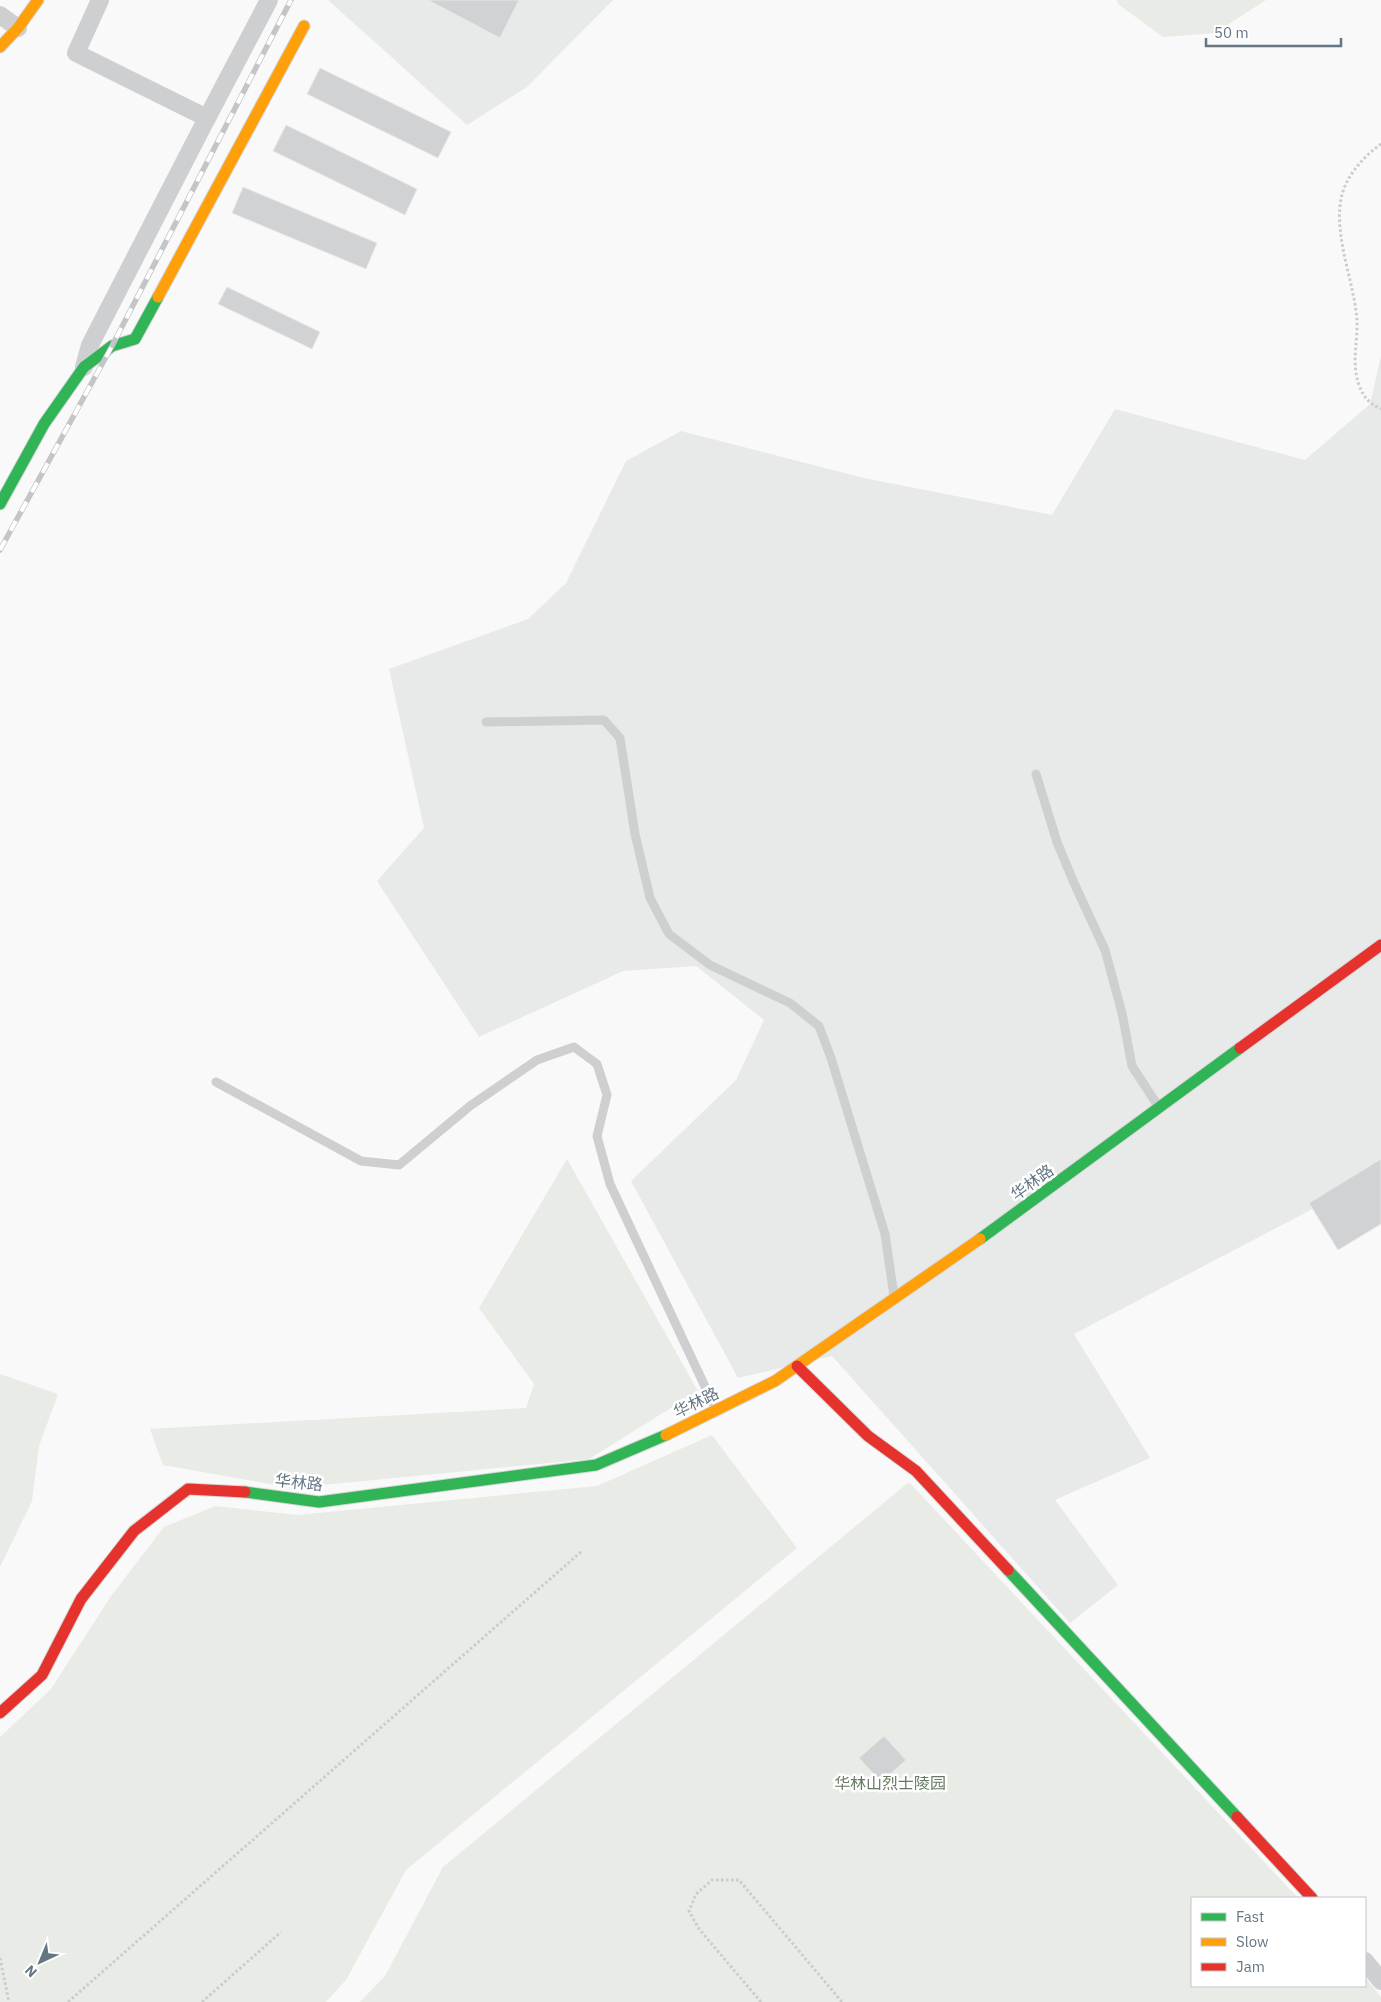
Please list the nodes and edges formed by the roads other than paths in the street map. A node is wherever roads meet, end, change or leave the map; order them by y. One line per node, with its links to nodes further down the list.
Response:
1 (38, 0): 6 (main road)
2 (100, 0): 8 (street)
3 (269, 0): 8 (street)
4 (0, 15): 6 (street)
5 (304, 26): 9 (main road)
6 (18, 28): 7 (main road)
7 (0, 47)
8 (207, 118): 9 (street)
9 (84, 366): 10 (main road)
10 (0, 504)
11 (486, 722): 16 (lane)
12 (1036, 774): 15 (lane)
13 (1381, 945): 15 (main road, 华林路)
14 (216, 1082): 18 (lane)
15 (1159, 1108): 16 (main road, 华林路)
16 (894, 1299): 17 (main road, 华林路)
17 (797, 1366): 18 (main road, 华林路); 20 (main road)
18 (716, 1410): 19 (main road, 华林路)
19 (0, 1713)
20 (1311, 1897)
21 (1366, 1962): 22 (street)
22 (1381, 1982)

